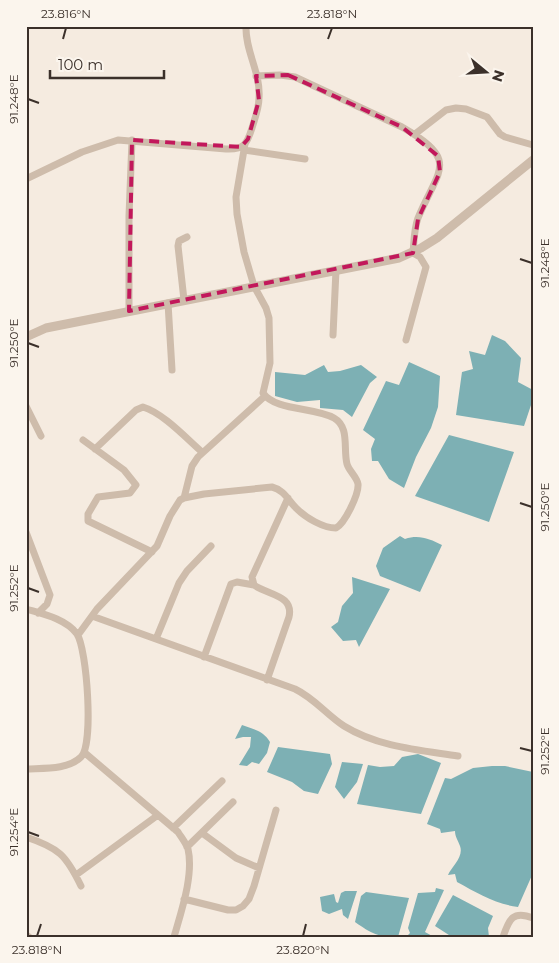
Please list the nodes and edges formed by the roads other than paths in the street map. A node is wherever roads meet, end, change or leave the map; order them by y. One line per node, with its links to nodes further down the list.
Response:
1 (246, 26): 2 (street)
2 (256, 76): 3 (street); 6 (street)
3 (415, 134): 5 (street); 11 (street)
4 (132, 140): 6 (street); 9 (street); 16 (street)
5 (533, 145)
6 (245, 147): 7 (street); 13 (street)
7 (305, 159)
8 (533, 160): 11 (street)
9 (26, 179)
10 (187, 236): 14 (street)
11 (413, 253): 12 (street); 19 (street)
12 (336, 270): 13 (street); 17 (street)
13 (254, 286): 14 (street); 21 (street)
14 (184, 300): 15 (street)
15 (168, 303): 16 (street); 20 (street)
16 (129, 311): 18 (street)
17 (333, 335)
18 (26, 337)
19 (406, 340)
20 (172, 370)
21 (265, 396): 26 (street); 28 (street)
22 (26, 406): 23 (street)
23 (41, 436)
24 (83, 440): 25 (street)
25 (96, 449): 26 (street); 31 (street)
26 (202, 452): 27 (street)
27 (184, 498): 28 (street); 31 (street)
28 (288, 498): 32 (street)
29 (26, 532): 34 (street)
30 (211, 546): 37 (street)
31 (152, 552): 35 (street)
32 (254, 585): 38 (street); 39 (street)
33 (26, 609): 34 (street)
34 (38, 613): 36 (street)
35 (92, 616): 36 (street); 37 (street)
36 (78, 635): 40 (street)
37 (156, 640): 38 (street)
38 (204, 657): 39 (street)
39 (268, 680): 41 (street)
40 (85, 753): 42 (street); 46 (street)
41 (458, 756)
42 (26, 769)
43 (222, 781): 47 (street)
44 (233, 802): 48 (street)
45 (276, 810): 51 (street)
46 (158, 815): 47 (street); 52 (street)
47 (173, 828): 50 (street)
48 (202, 833): 50 (street); 51 (street)
49 (26, 836): 52 (street)
50 (188, 848): 54 (street)
51 (259, 868): 54 (street)
52 (76, 876): 53 (street)
53 (81, 886)
54 (184, 899): 56 (street)
55 (533, 918): 57 (street)
56 (174, 937)
57 (503, 937)

